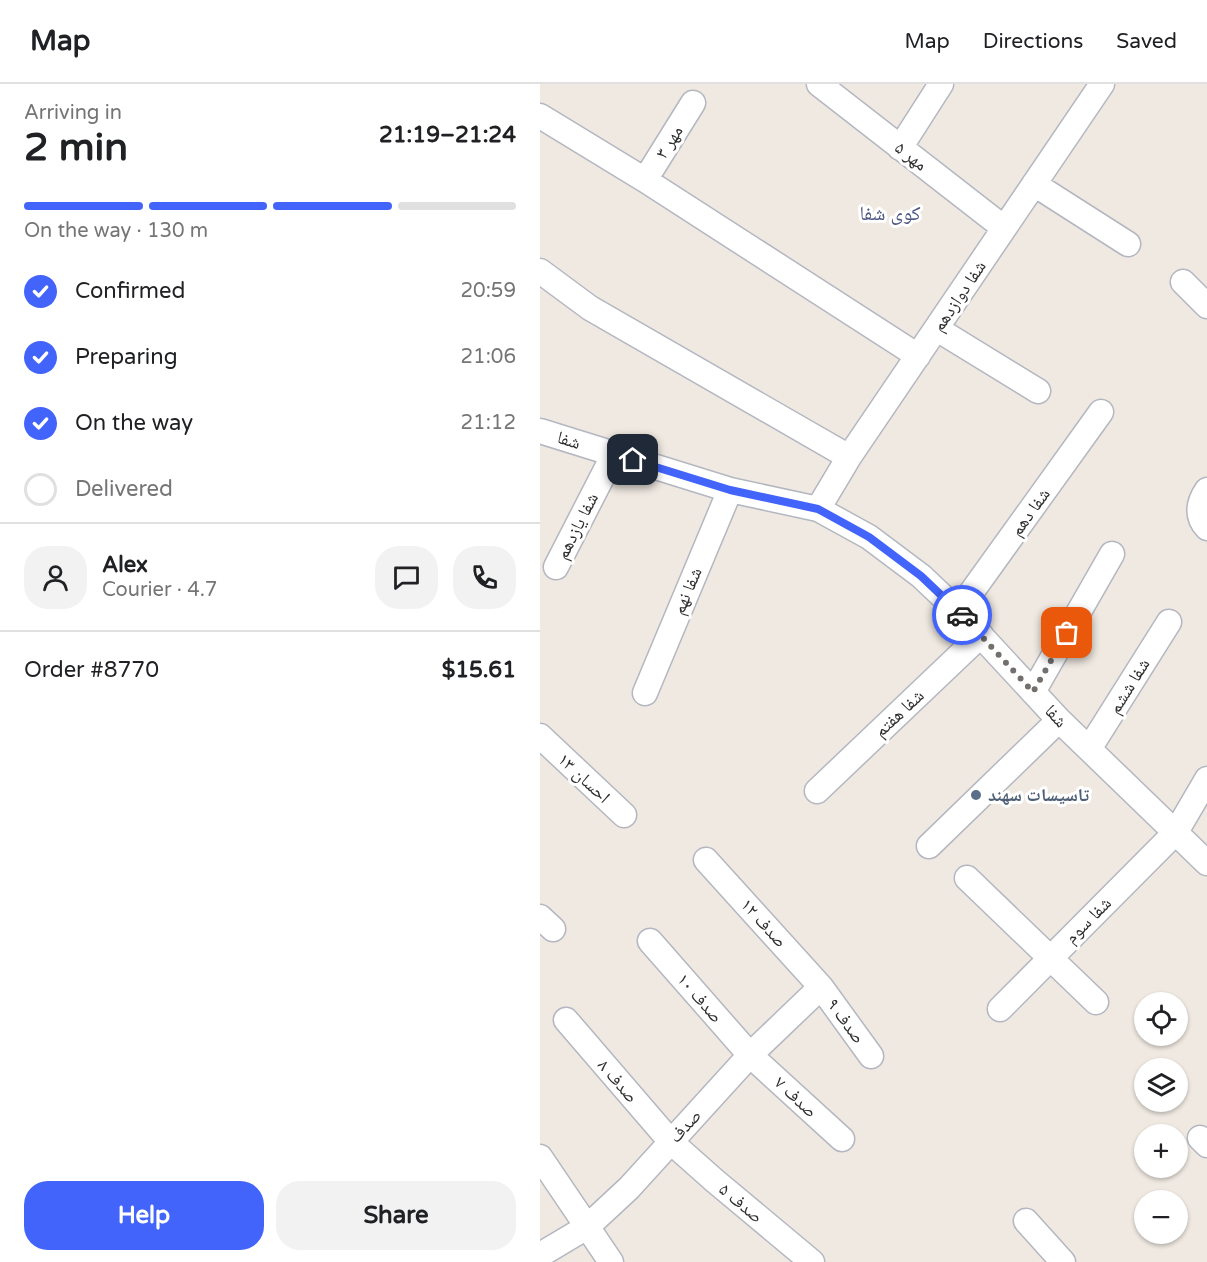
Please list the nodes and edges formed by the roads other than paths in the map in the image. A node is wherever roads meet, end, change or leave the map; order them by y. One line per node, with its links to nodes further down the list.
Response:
1 (819, 84): 6 (street, مهر ۵)
2 (941, 84): 6 (street)
3 (1102, 84): 8 (street, شفا دوازدهم)
4 (693, 104): 7 (street, مهر ۳)
5 (540, 116): 7 (street)
6 (900, 148): 9 (street, مهر ۵)
7 (645, 180): 15 (street)
8 (1034, 184): 9 (street, شفا دوازدهم); 10 (street)
9 (1004, 228): 14 (street, شفا دوازدهم)
10 (1128, 244)
11 (540, 271): 20 (street)
12 (1183, 282): 13 (street)
13 (1207, 306)
14 (937, 329): 15 (street, شفا دوازدهم); 16 (street)
15 (918, 356): 20 (street, شفا دوازدهم)
16 (1038, 392)
17 (1101, 412): 27 (street, شفا دهم)
18 (540, 431): 19 (street, شفا)
19 (614, 454): 21 (street, شفا); 26 (street, شفا یازدهم)
20 (849, 457): 23 (street, شفا دوازدهم)
21 (730, 490): 23 (street, شفا); 31 (street, شفا نهم)
22 (1207, 490): 24 (street)
23 (818, 509): 27 (street, شفا)
24 (1207, 528)
25 (1112, 554): 30 (street)
26 (556, 567)
27 (958, 611): 29 (street, شفا)
28 (1169, 622): 34 (street, شفا ششم)
29 (981, 635): 30 (street, شفا); 36 (street, شفا هفتم)
30 (1033, 692): 32 (street, شفا)
31 (645, 693)
32 (1059, 720): 34 (street, شفا); 39 (street)
33 (542, 740): 37 (street, احسان ۱۳)
34 (1089, 749): 38 (street, شفا)
35 (1207, 779): 38 (street, شفا سوم)
36 (817, 791)
37 (624, 815)
38 (1176, 832): 41 (street, شفا); 44 (street, شفا سوم)
39 (930, 846)
40 (706, 860): 45 (street, صدف ۱۲)
41 (1207, 862)
42 (967, 878): 44 (street)
43 (650, 941): 49 (street, صدف ۱۰)
44 (1050, 958): 46 (street); 47 (street, شفا سوم)
45 (821, 987): 49 (street, صدف); 50 (street, صدف ۹)
46 (1096, 1002)
47 (1000, 1009)
48 (566, 1020): 52 (street, صدف ۸)
49 (750, 1055): 51 (street, صدف ۷); 52 (street, صدف)
50 (871, 1056)
51 (842, 1139)
52 (671, 1142): 55 (street, صدف); 58 (street, صدف ۵)
53 (540, 1157): 55 (street)
54 (1026, 1221): 59 (street)
55 (587, 1227): 56 (street, صدف); 57 (street)
56 (540, 1255)
57 (611, 1262)
58 (812, 1262)
59 (1063, 1262)

